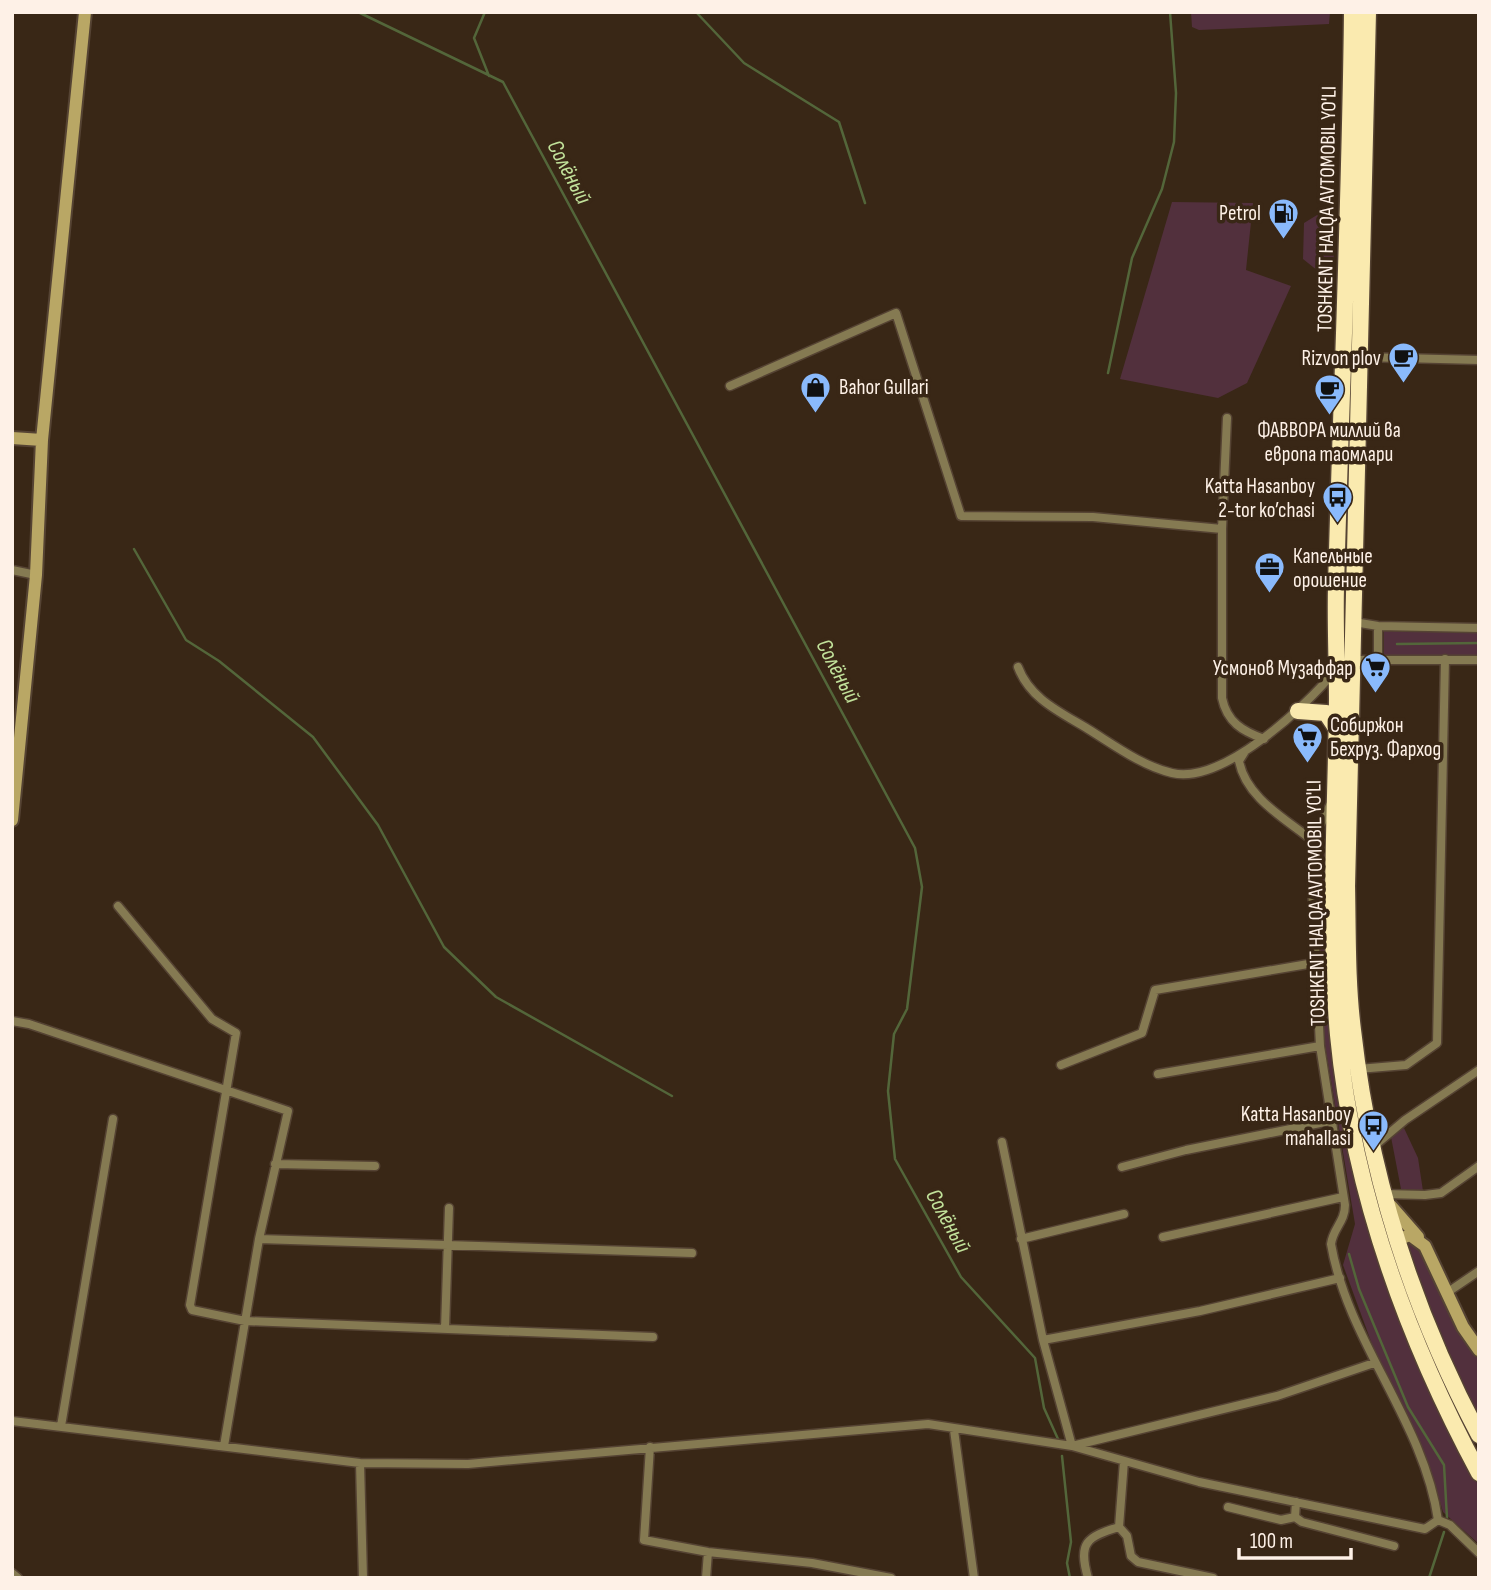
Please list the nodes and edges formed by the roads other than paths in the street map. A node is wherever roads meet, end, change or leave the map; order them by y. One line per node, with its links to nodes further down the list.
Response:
1 (85, 12): 9 (street)
2 (1352, 12): 21 (highway, TOSHKENT HALQA AVTOMOBIL YO'LI)
3 (1368, 12): 4 (highway, TOSHKENT HALQA AVTOMOBIL YO'LI)
4 (1361, 357): 5 (street); 13 (highway, TOSHKENT HALQA AVTOMOBIL YO'LI)
5 (1479, 360)
6 (730, 386): 10 (street)
7 (1227, 418): 10 (street)
8 (12, 438): 9 (street)
9 (42, 440): 12 (street)
10 (1222, 529): 24 (street)
11 (12, 570): 12 (street)
12 (36, 575): 27 (street)
13 (1354, 622): 14 (street); 17 (highway, TOSHKENT HALQA AVTOMOBIL YO'LI)
14 (1378, 626): 15 (street); 18 (street)
15 (1479, 628)
16 (1445, 659): 18 (street); 19 (street); 34 (street)
17 (1353, 660): 18 (street); 21 (highway); 34 (highway, TOSHKENT HALQA AVTOMOBIL YO'LI)
18 (1378, 660)
19 (1479, 660)
20 (1018, 667): 25 (street)
21 (1337, 668): 22 (street); 23 (highway, TOSHKENT HALQA AVTOMOBIL YO'LI)
22 (1298, 710): 23 (highway); 24 (street)
23 (1336, 727): 26 (highway, TOSHKENT HALQA AVTOMOBIL YO'LI)
24 (1264, 739): 25 (street)
25 (1244, 753): 28 (street)
26 (1335, 795): 28 (street); 75 (highway, TOSHKENT HALQA AVTOMOBIL YO'LI)
27 (12, 820)
28 (1313, 841): 30 (street)
29 (118, 906): 37 (street)
30 (1314, 963): 32 (street); 33 (street)
31 (12, 1021): 37 (street)
32 (1320, 1046): 36 (street); 39 (street)
33 (1061, 1065)
34 (1358, 1069): 41 (highway, TOSHKENT HALQA AVTOMOBIL YO'LI)
35 (1479, 1070): 41 (street)
36 (1158, 1074)
37 (224, 1088): 42 (street); 60 (street)
38 (113, 1118): 67 (street)
39 (1330, 1121): 45 (street); 47 (street)
40 (1002, 1142): 53 (street)
41 (1373, 1147): 46 (highway, TOSHKENT HALQA AVTOMOBIL YO'LI)
42 (275, 1164): 43 (street); 52 (street)
43 (375, 1166)
44 (1479, 1166): 46 (street)
45 (1122, 1167)
46 (1384, 1194): 51 (street); 54 (highway, TOSHKENT HALQA AVTOMOBIL YO'LI)
47 (1343, 1197): 50 (street); 58 (street)
48 (449, 1208): 55 (street)
49 (1124, 1214): 53 (street)
50 (1163, 1237)
51 (1419, 1238): 54 (street); 59 (street)
52 (259, 1239): 55 (street); 60 (street)
53 (1021, 1239): 63 (street)
54 (1397, 1240): 69 (highway, TOSHKENT HALQA AVTOMOBIL YO'LI)
55 (448, 1245): 56 (street); 61 (street)
56 (692, 1253)
57 (1479, 1271): 59 (street)
58 (1340, 1278): 63 (street); 65 (street)
59 (1448, 1292): 64 (street)
60 (244, 1321): 61 (street); 70 (street)
61 (445, 1329): 62 (street)
62 (653, 1337)
63 (1043, 1340): 71 (street)
64 (1479, 1350)
65 (1374, 1363): 71 (street); 79 (street)
66 (12, 1420): 67 (street)
67 (61, 1426): 70 (street)
68 (954, 1430): 71 (street); 72 (street); 89 (street)
69 (1479, 1435)
70 (224, 1446): 74 (street)
71 (1072, 1446): 73 (street)
72 (650, 1447): 74 (street); 82 (street)
73 (1124, 1461): 76 (street); 80 (street)
74 (360, 1463): 86 (street)
75 (1479, 1474)
76 (1296, 1502): 78 (street); 79 (street)
77 (1228, 1507): 78 (street)
78 (1295, 1517): 81 (street)
79 (1438, 1520): 83 (street)
80 (1118, 1527): 90 (street); 91 (street)
81 (1394, 1546)
82 (708, 1552): 87 (street); 88 (street)
83 (1479, 1553)
84 (12, 1573): 85 (street)
85 (18, 1578)
86 (363, 1578)
87 (706, 1578)
88 (891, 1578)
89 (974, 1578)
90 (1088, 1578)
91 (1213, 1578)

